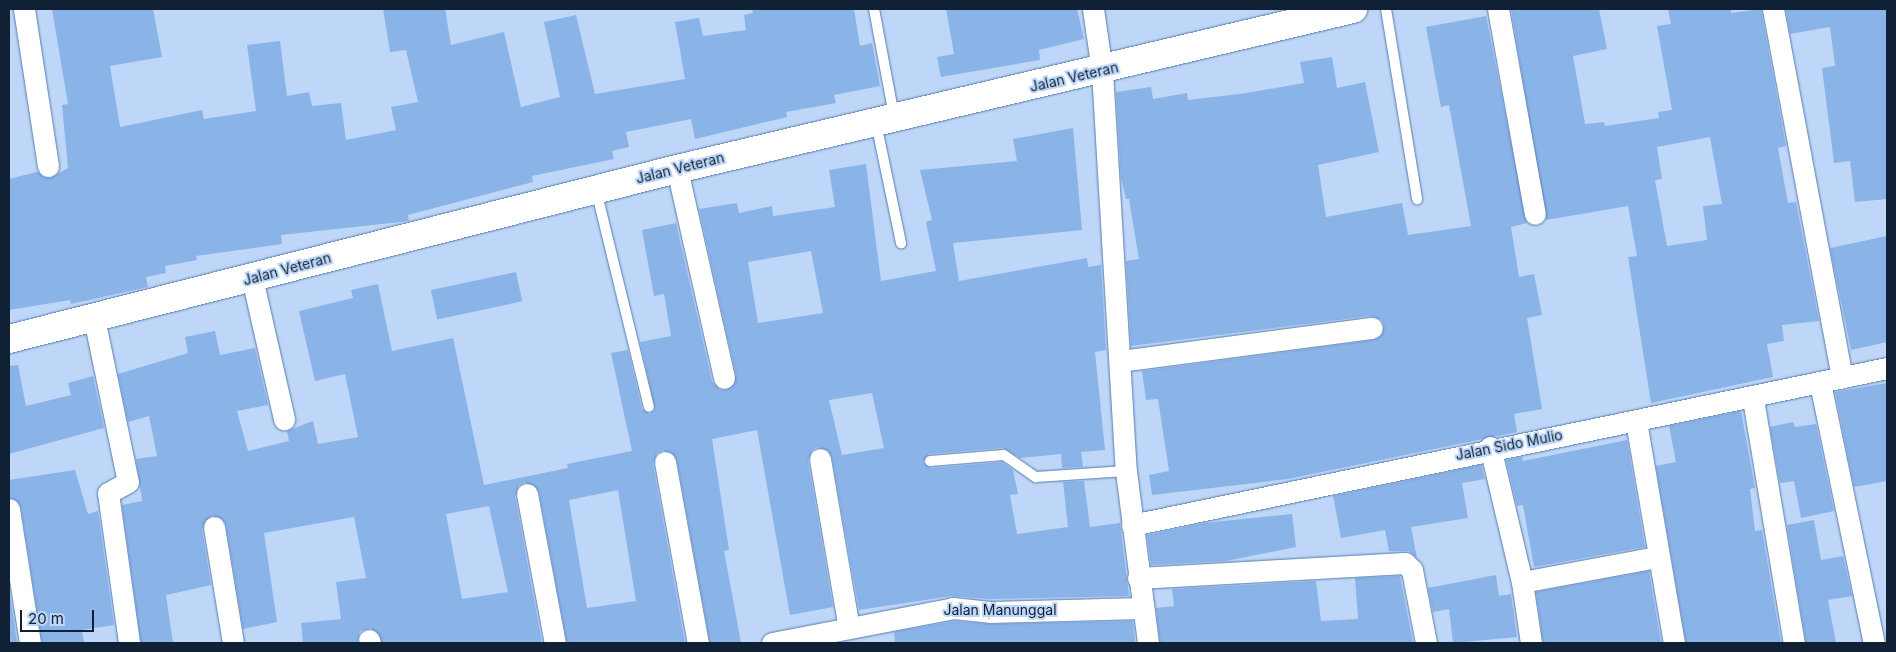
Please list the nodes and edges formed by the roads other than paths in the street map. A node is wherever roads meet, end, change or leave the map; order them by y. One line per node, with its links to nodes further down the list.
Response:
1 (24, 9): 10 (street)
2 (874, 9): 9 (lane)
3 (1093, 9): 8 (street)
4 (1353, 9): 8 (main road, Jalan Veteran)
5 (1386, 9): 13 (lane)
6 (1498, 9): 14 (street)
7 (1773, 9): 23 (street)
8 (1102, 71): 9 (main road, Jalan Veteran); 20 (street)
9 (885, 120): 11 (main road, Jalan Veteran); 15 (lane)
10 (48, 166)
11 (677, 169): 12 (main road, Jalan Veteran); 22 (street)
12 (595, 189): 16 (main road, Jalan Veteran); 26 (lane)
13 (1417, 199)
14 (1535, 214)
15 (901, 243)
16 (252, 278): 17 (main road, Jalan Veteran); 27 (street)
17 (94, 318): 19 (main road, Jalan Veteran); 44 (street)
18 (1372, 328): 20 (street)
19 (9, 339)
20 (1120, 361): 33 (street)
21 (1887, 368): 23 (street, Jalan Sido Mulio)
22 (724, 378)
23 (1842, 378): 24 (street, Jalan Sido Mulio)
24 (1820, 384): 25 (street, Jalan Sido Mulio); 54 (street)
25 (1753, 399): 28 (street, Jalan Sido Mulio); 53 (street)
26 (649, 407)
27 (284, 419)
28 (1636, 421): 29 (street, Jalan Sido Mulio); 38 (street)
29 (1490, 447): 36 (street, Jalan Sido Mulio); 40 (street)
30 (820, 459): 42 (street)
31 (930, 461): 33 (lane)
32 (665, 462): 47 (street)
33 (1126, 472): 36 (street)
34 (527, 494): 46 (street)
35 (9, 509): 43 (street)
36 (1132, 525): 39 (street)
37 (214, 527): 45 (street)
38 (1657, 557): 40 (street); 52 (street)
39 (1138, 578): 41 (street); 50 (street)
40 (1522, 582): 51 (street)
41 (1142, 608): 42 (street, Jalan Manunggal); 49 (street)
42 (849, 628): 48 (street, Jalan Manunggal)
43 (30, 643)
44 (129, 643)
45 (233, 643)
46 (555, 643)
47 (698, 643)
48 (772, 643)
49 (1148, 643)
50 (1426, 643)
51 (1531, 643)
52 (1674, 643)
53 (1794, 643)
54 (1874, 643)

